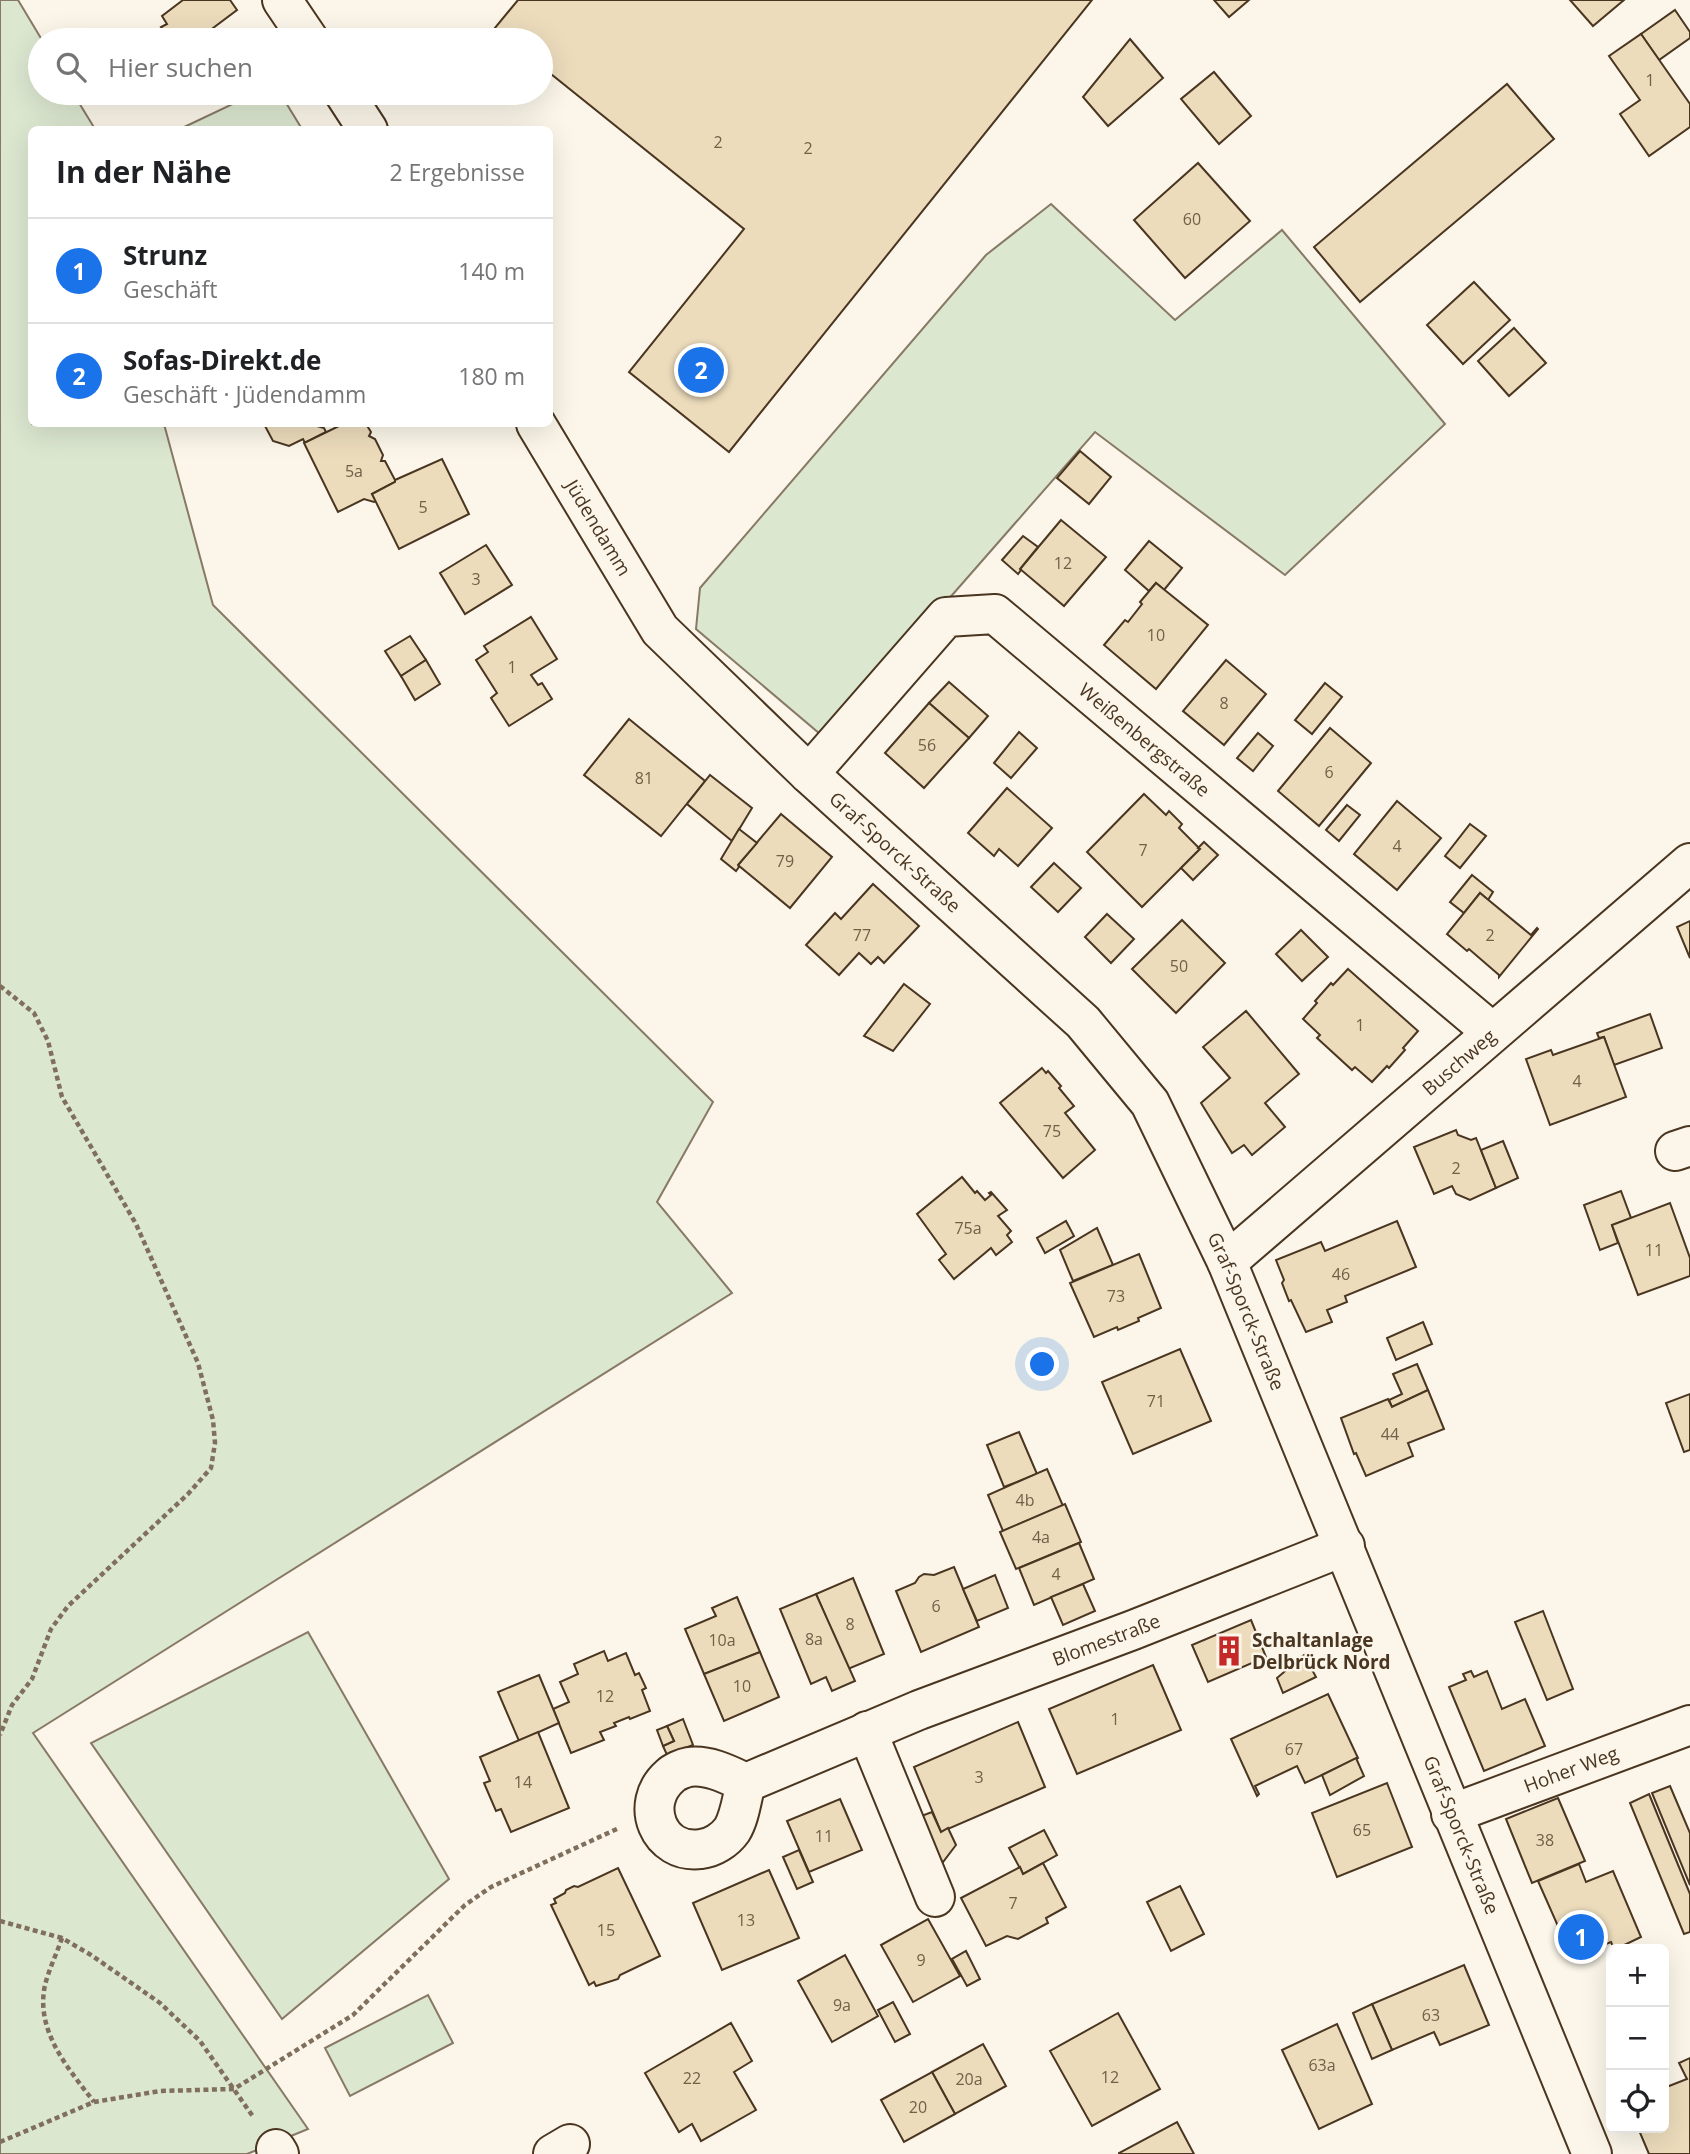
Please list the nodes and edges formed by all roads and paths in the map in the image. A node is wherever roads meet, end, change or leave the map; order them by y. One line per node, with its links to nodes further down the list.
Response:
1 (282, 0): 2 (street)
2 (301, 28)
3 (352, 105): 4 (street)
4 (365, 126)
5 (538, 427): 6 (street, Jüdendamm)
6 (660, 630): 7 (street, Graf-Sporck-Straße)
7 (809, 774): 10 (street, Weißenbergstraße); 11 (street, Graf-Sporck-Straße)
8 (1690, 863): 10 (street, Buschweg)
9 (0, 986): 15 (path)
10 (1492, 1032): 11 (street, Buschweg)
11 (1227, 1262): 12 (street, Graf-Sporck-Straße)
12 (1345, 1546): 14 (street, Blomestraße); 18 (street, Graf-Sporck-Straße)
13 (1690, 1725): 18 (street, Hoher Weg)
14 (867, 1731): 16 (street, Blomestraße); 19 (street)
15 (0, 1735)
16 (746, 1783): 17 (street); 17 (street)
17 (653, 1813): 22 (path)
18 (1451, 1814): 25 (street, Graf-Sporck-Straße)
19 (935, 1897)
20 (0, 1921): 21 (path)
21 (62, 1938): 22 (path); 23 (path)
22 (234, 2089): 23 (path)
23 (94, 2102): 24 (path)
24 (0, 2142)
25 (1592, 2154)

